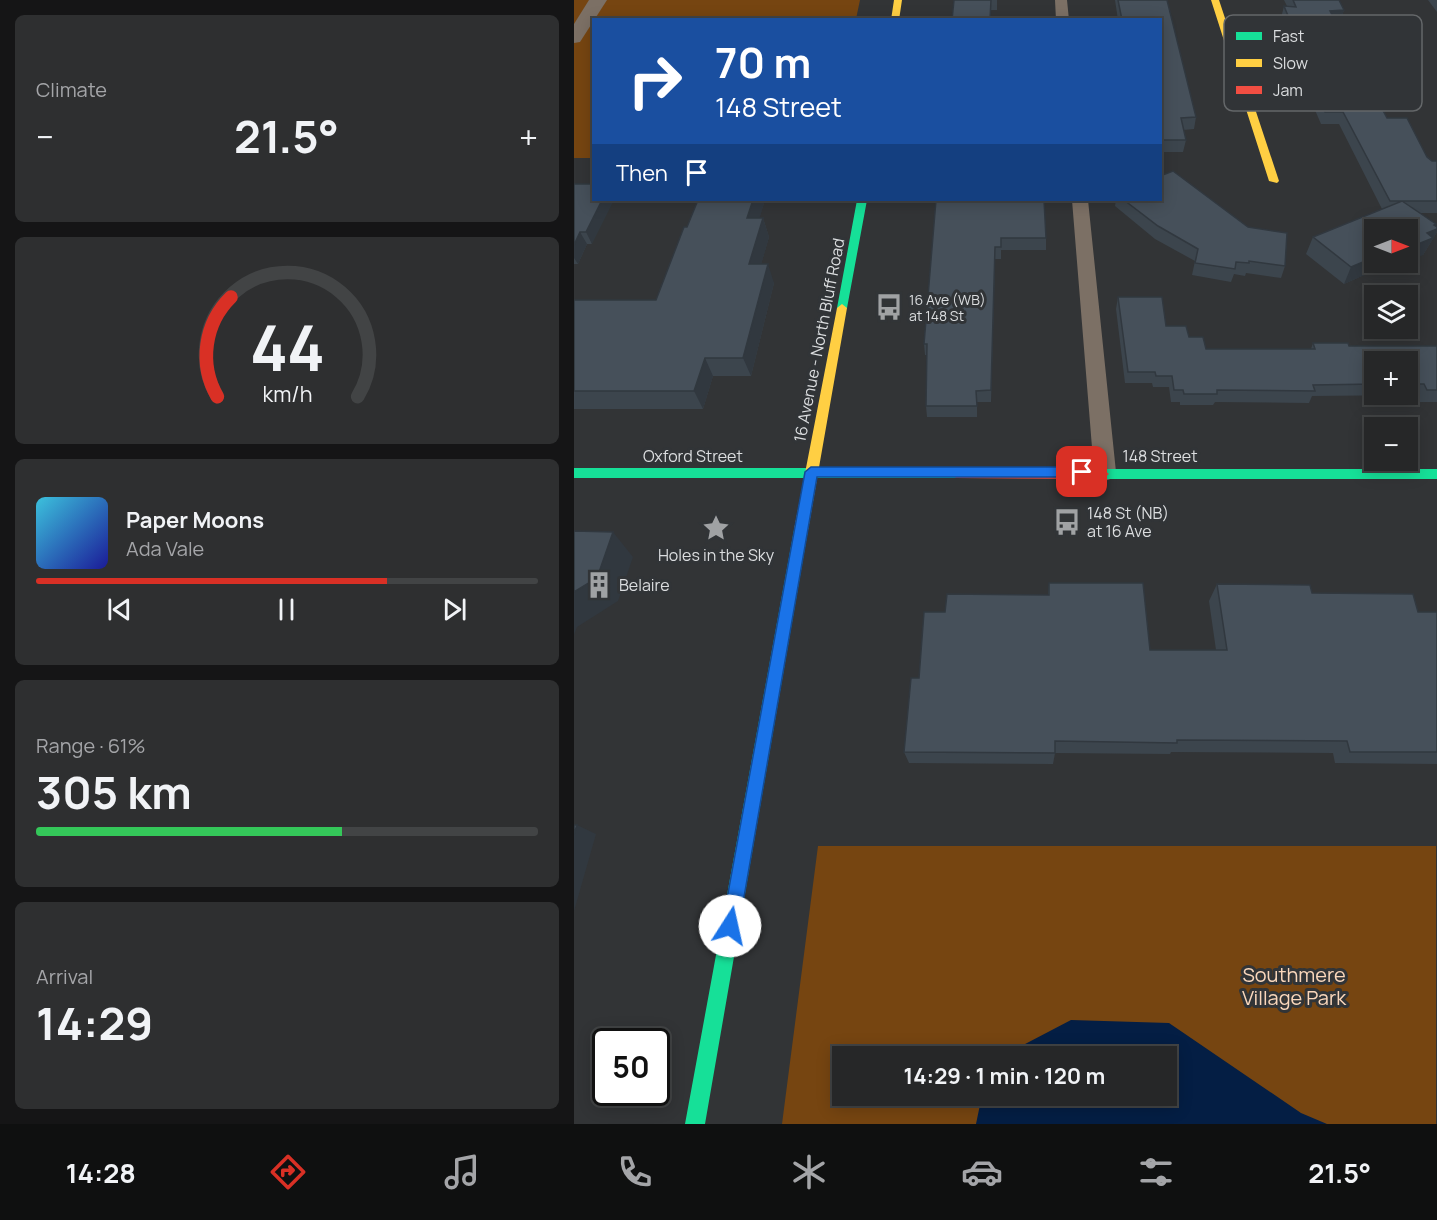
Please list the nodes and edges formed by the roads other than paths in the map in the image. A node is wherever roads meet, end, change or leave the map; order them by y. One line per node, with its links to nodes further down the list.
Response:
1 (598, 0): 8 (street)
2 (898, 0): 5 (main road)
3 (1061, 0): 6 (lane)
4 (1215, 0): 7 (main road)
5 (895, 18)
6 (1063, 18)
7 (1224, 28)
8 (574, 38)
9 (1251, 111): 10 (main road)
10 (1274, 181)
11 (862, 201): 13 (main road, 16 Avenue - North Bluff Road)
12 (1080, 201): 14 (lane)
13 (811, 472): 14 (main road, 148 Street); 15 (main road, Oxford Street); 17 (main road, 16 Avenue - North Bluff Road)
14 (1105, 472): 16 (main road, 148 Street)
15 (574, 473)
16 (1436, 474)
17 (695, 1124)

